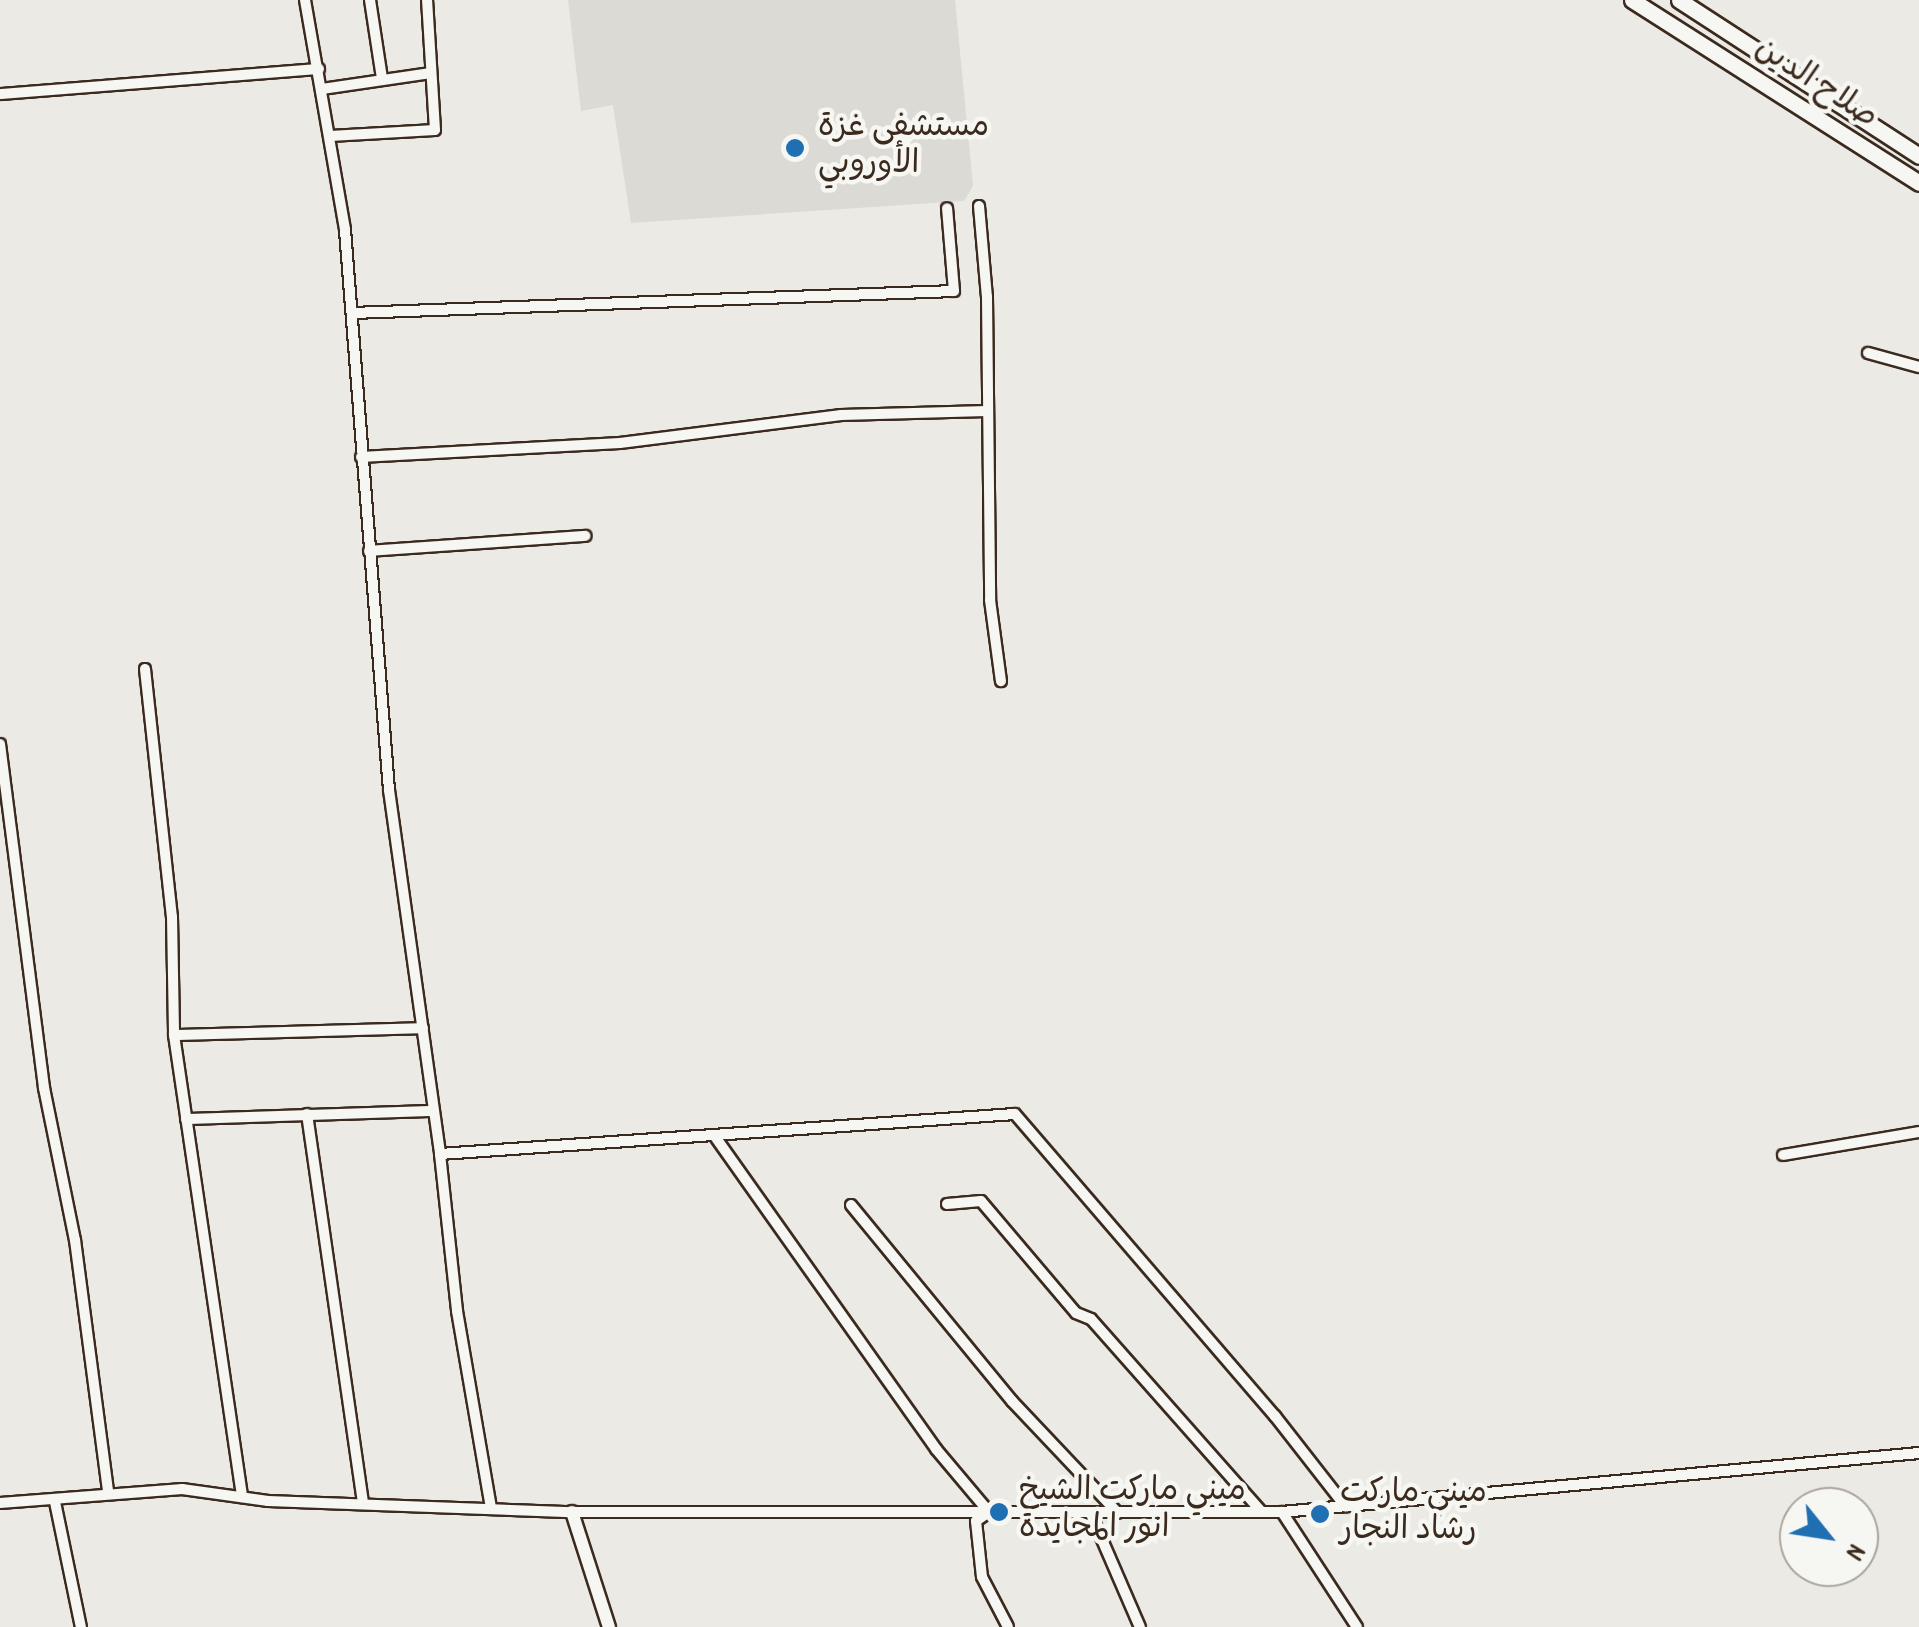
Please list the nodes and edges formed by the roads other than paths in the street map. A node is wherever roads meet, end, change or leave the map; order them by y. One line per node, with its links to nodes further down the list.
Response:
1 (304, 0): 6 (street)
2 (370, 0): 8 (street)
3 (427, 0): 7 (street)
4 (1632, 0): 13 (highway, صلاح الدين)
5 (1678, 0): 12 (highway, صلاح الدين)
6 (319, 69): 9 (street); 10 (street)
7 (431, 73): 8 (street); 11 (street)
8 (382, 78): 9 (street)
9 (322, 89): 11 (street)
10 (0, 94)
11 (330, 136): 16 (street)
12 (1919, 156)
13 (1919, 183)
14 (979, 206): 19 (street)
15 (946, 208): 16 (street)
16 (352, 313): 20 (street)
17 (1868, 353): 18 (street)
18 (1919, 366)
19 (988, 411): 20 (street); 24 (street)
20 (360, 457): 22 (street)
21 (585, 536): 22 (street)
22 (369, 552): 26 (street)
23 (145, 670): 27 (street)
24 (1001, 681)
25 (0, 744): 38 (street)
26 (423, 1028): 27 (street); 28 (street)
27 (174, 1035): 30 (street)
28 (432, 1111): 29 (street); 33 (street)
29 (306, 1114): 30 (street); 42 (street)
30 (186, 1119): 39 (street)
31 (1919, 1132): 34 (street)
32 (716, 1138): 33 (street); 44 (street); 47 (street)
33 (440, 1154): 43 (street)
34 (1783, 1155)
35 (946, 1204): 45 (street)
36 (851, 1206): 48 (street)
37 (1919, 1453): 44 (street)
38 (108, 1492): 39 (street); 40 (street)
39 (242, 1497): 42 (street)
40 (55, 1502): 41 (street); 51 (street)
41 (0, 1503)
42 (363, 1503): 43 (street)
43 (491, 1507): 46 (street)
44 (1346, 1507): 49 (street)
45 (1260, 1511): 48 (street); 49 (street)
46 (572, 1512): 47 (street); 52 (street)
47 (989, 1512): 50 (street); 53 (street)
48 (1118, 1512): 50 (street)
49 (1282, 1512): 55 (street)
50 (1091, 1514): 54 (street)
51 (81, 1627)
52 (609, 1627)
53 (1008, 1627)
54 (1140, 1627)
55 (1357, 1627)

